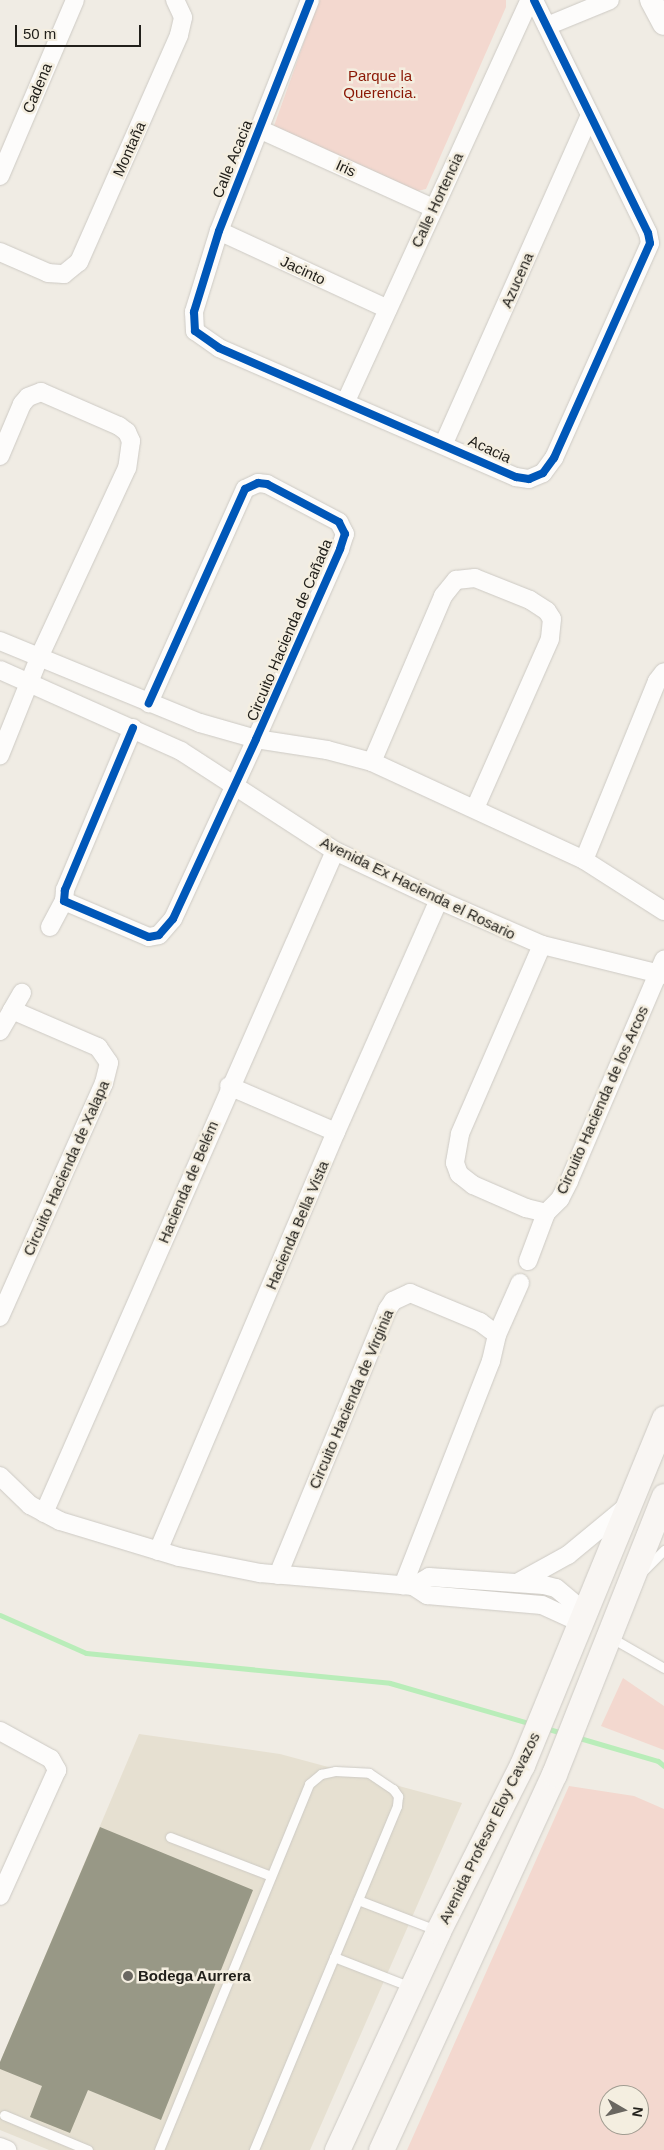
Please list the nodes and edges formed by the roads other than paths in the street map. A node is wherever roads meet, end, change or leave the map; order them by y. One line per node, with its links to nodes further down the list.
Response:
1 (75, 0): 11 (street, Cadena)
2 (175, 0): 15 (street, Montaña)
3 (310, 0): 10 (street, Calle Acacia)
4 (532, 0): 8 (street); 12 (street, Calle Hortencia)
5 (610, 0): 8 (street)
6 (651, 0): 7 (street)
7 (664, 24)
8 (547, 26): 9 (street)
9 (590, 117): 14 (street); 19 (street, Azucena)
10 (259, 129): 12 (street, Iris); 13 (street, Calle Acacia)
11 (0, 176)
12 (433, 208): 16 (street, Calle Hortencia)
13 (219, 231): 16 (street, Jacinto); 17 (street, Calle Acacia)
14 (657, 240): 19 (street, Acacia)
15 (0, 252)
16 (388, 309): 18 (street, Calle Hortencia)
17 (195, 331): 18 (street, Acacia)
18 (346, 401): 19 (street, Acacia)
19 (444, 443)
20 (0, 456): 22 (street)
21 (0, 641): 22 (street)
22 (40, 658): 25 (street); 26 (street)
23 (0, 670): 25 (street, Avenida Ex Hacienda el Rosario)
24 (664, 672): 34 (street)
25 (30, 683): 27 (street, Avenida Ex Hacienda el Rosario); 29 (street)
26 (149, 703): 28 (street); 28 (street, Circuito Hacienda de Cañada)
27 (132, 728): 31 (street, Avenida Ex Hacienda el Rosario); 36 (street)
28 (256, 739): 30 (street); 31 (street, Circuito Hacienda de Cañada)
29 (0, 755)
30 (372, 762): 32 (street); 32 (street)
31 (235, 785): 33 (street, Avenida Ex Hacienda el Rosario); 36 (street, Circuito Hacienda de Cañada)
32 (475, 808): 34 (street)
33 (335, 851): 35 (street, Avenida Ex Hacienda el Rosario); 44 (street, Hacienda de Belém)
34 (584, 860): 37 (street)
35 (439, 900): 39 (street, Avenida Ex Hacienda el Rosario); 45 (street, Hacienda Bella Vista)
36 (64, 901): 38 (street)
37 (664, 911)
38 (50, 927)
39 (542, 945): 40 (street, Avenida Ex Hacienda el Rosario); 46 (street)
40 (662, 969): 46 (street, Circuito Hacienda de los Arcos)
41 (22, 993): 42 (street)
42 (12, 1010): 43 (street); 49 (street, Circuito Hacienda de Xalapa)
43 (0, 1031)
44 (229, 1086): 45 (street); 55 (street, Hacienda de Belém)
45 (336, 1132): 57 (street, Hacienda Bella Vista)
46 (546, 1213): 47 (street)
47 (528, 1261)
48 (520, 1283): 50 (street)
49 (0, 1317)
50 (497, 1335): 58 (street, Circuito Hacienda de Virginia); 61 (street)
51 (664, 1418): 54 (main road, Avenida Profesor Eloy Cavazos)
52 (0, 1476): 55 (street)
53 (664, 1496): 59 (main road)
54 (628, 1505): 60 (street); 62 (main road, Avenida Profesor Eloy Cavazos)
55 (44, 1513): 57 (street)
56 (664, 1550): 59 (lane)
57 (158, 1551): 58 (street)
58 (278, 1575): 61 (street)
59 (631, 1580): 63 (main road)
60 (508, 1584): 61 (street); 62 (street)
61 (408, 1585): 62 (street)
62 (582, 1617): 70 (main road, Avenida Profesor Eloy Cavazos)
63 (609, 1637): 64 (lane); 80 (main road)
64 (664, 1668)
65 (0, 1731): 68 (street)
66 (170, 1837): 67 (lane)
67 (272, 1876): 69 (lane); 77 (lane)
68 (0, 1896)
69 (358, 1900): 70 (lane); 71 (lane)
70 (438, 1931): 72 (main road, Avenida Profesor Eloy Cavazos)
71 (334, 1957): 72 (lane); 78 (lane)
72 (412, 1988): 79 (main road, Avenida Profesor Eloy Cavazos)
73 (4, 2115): 76 (lane)
74 (0, 2147): 75 (street)
75 (7, 2150)
76 (88, 2150)
77 (160, 2150)
78 (254, 2150)
79 (337, 2150)
80 (381, 2150)

